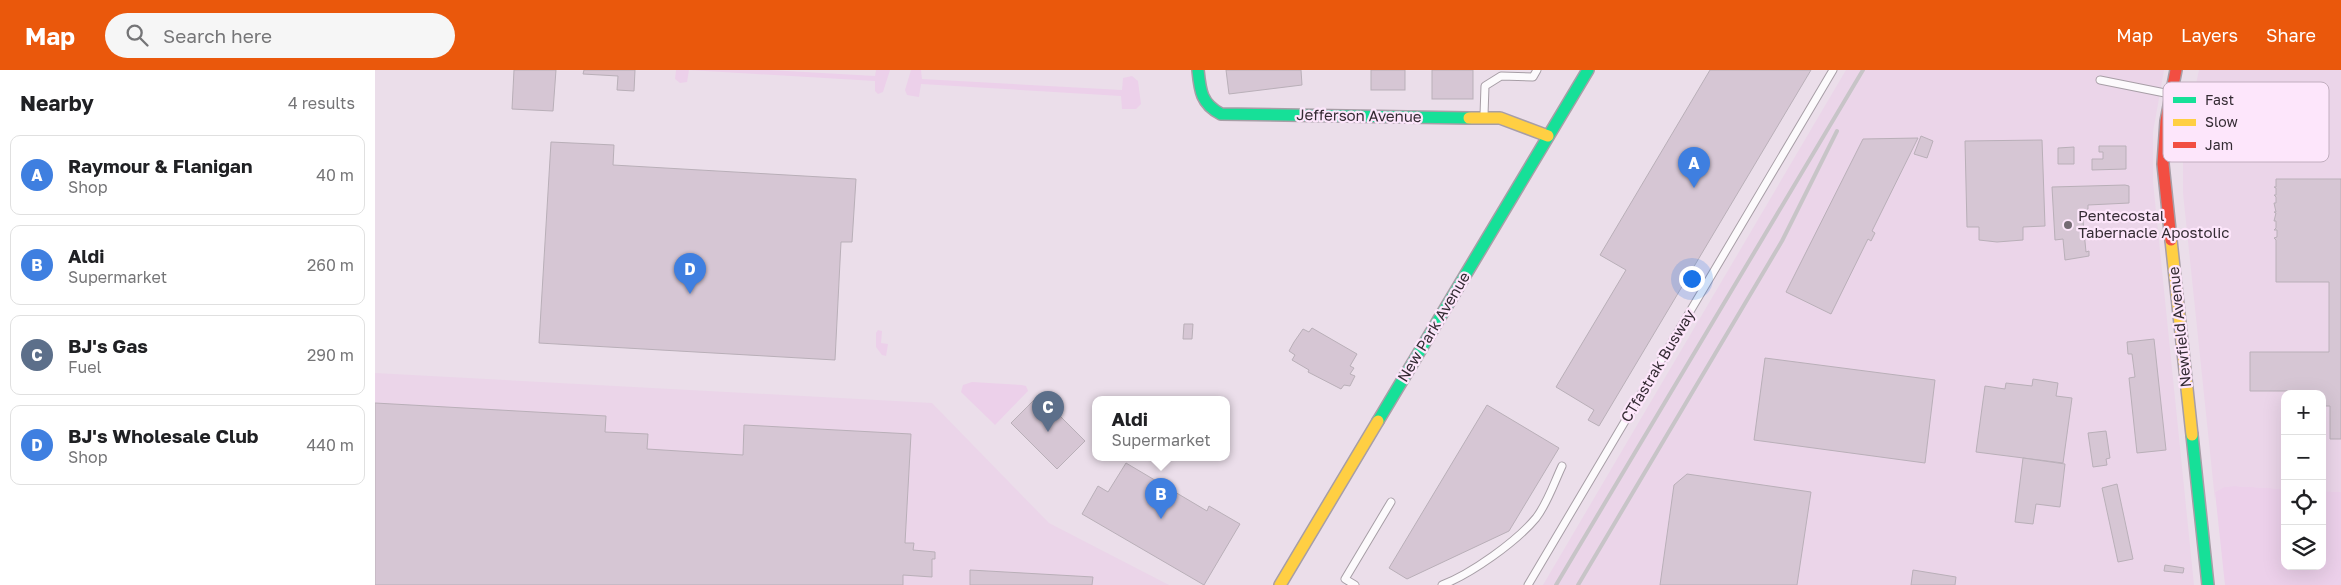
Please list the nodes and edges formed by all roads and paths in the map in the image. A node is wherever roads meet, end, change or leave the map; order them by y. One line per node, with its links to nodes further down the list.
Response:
1 (1198, 70): 8 (street, Jefferson Avenue)
2 (1537, 70): 5 (lane)
3 (1588, 70): 9 (street, New Park Avenue)
4 (1833, 70): 16 (lane, CTfastrak Busway)
5 (1501, 73): 8 (lane)
6 (2100, 80): 7 (lane)
7 (2163, 92)
8 (1484, 118): 9 (street, Jefferson Avenue)
9 (1548, 136): 13 (street, New Park Avenue)
10 (2163, 162): 17 (street, Newfield Avenue)
11 (1562, 466): 15 (lane)
12 (1391, 502): 14 (lane)
13 (1280, 585)
14 (1355, 585)
15 (1442, 585)
16 (1528, 585)
17 (2208, 585)

